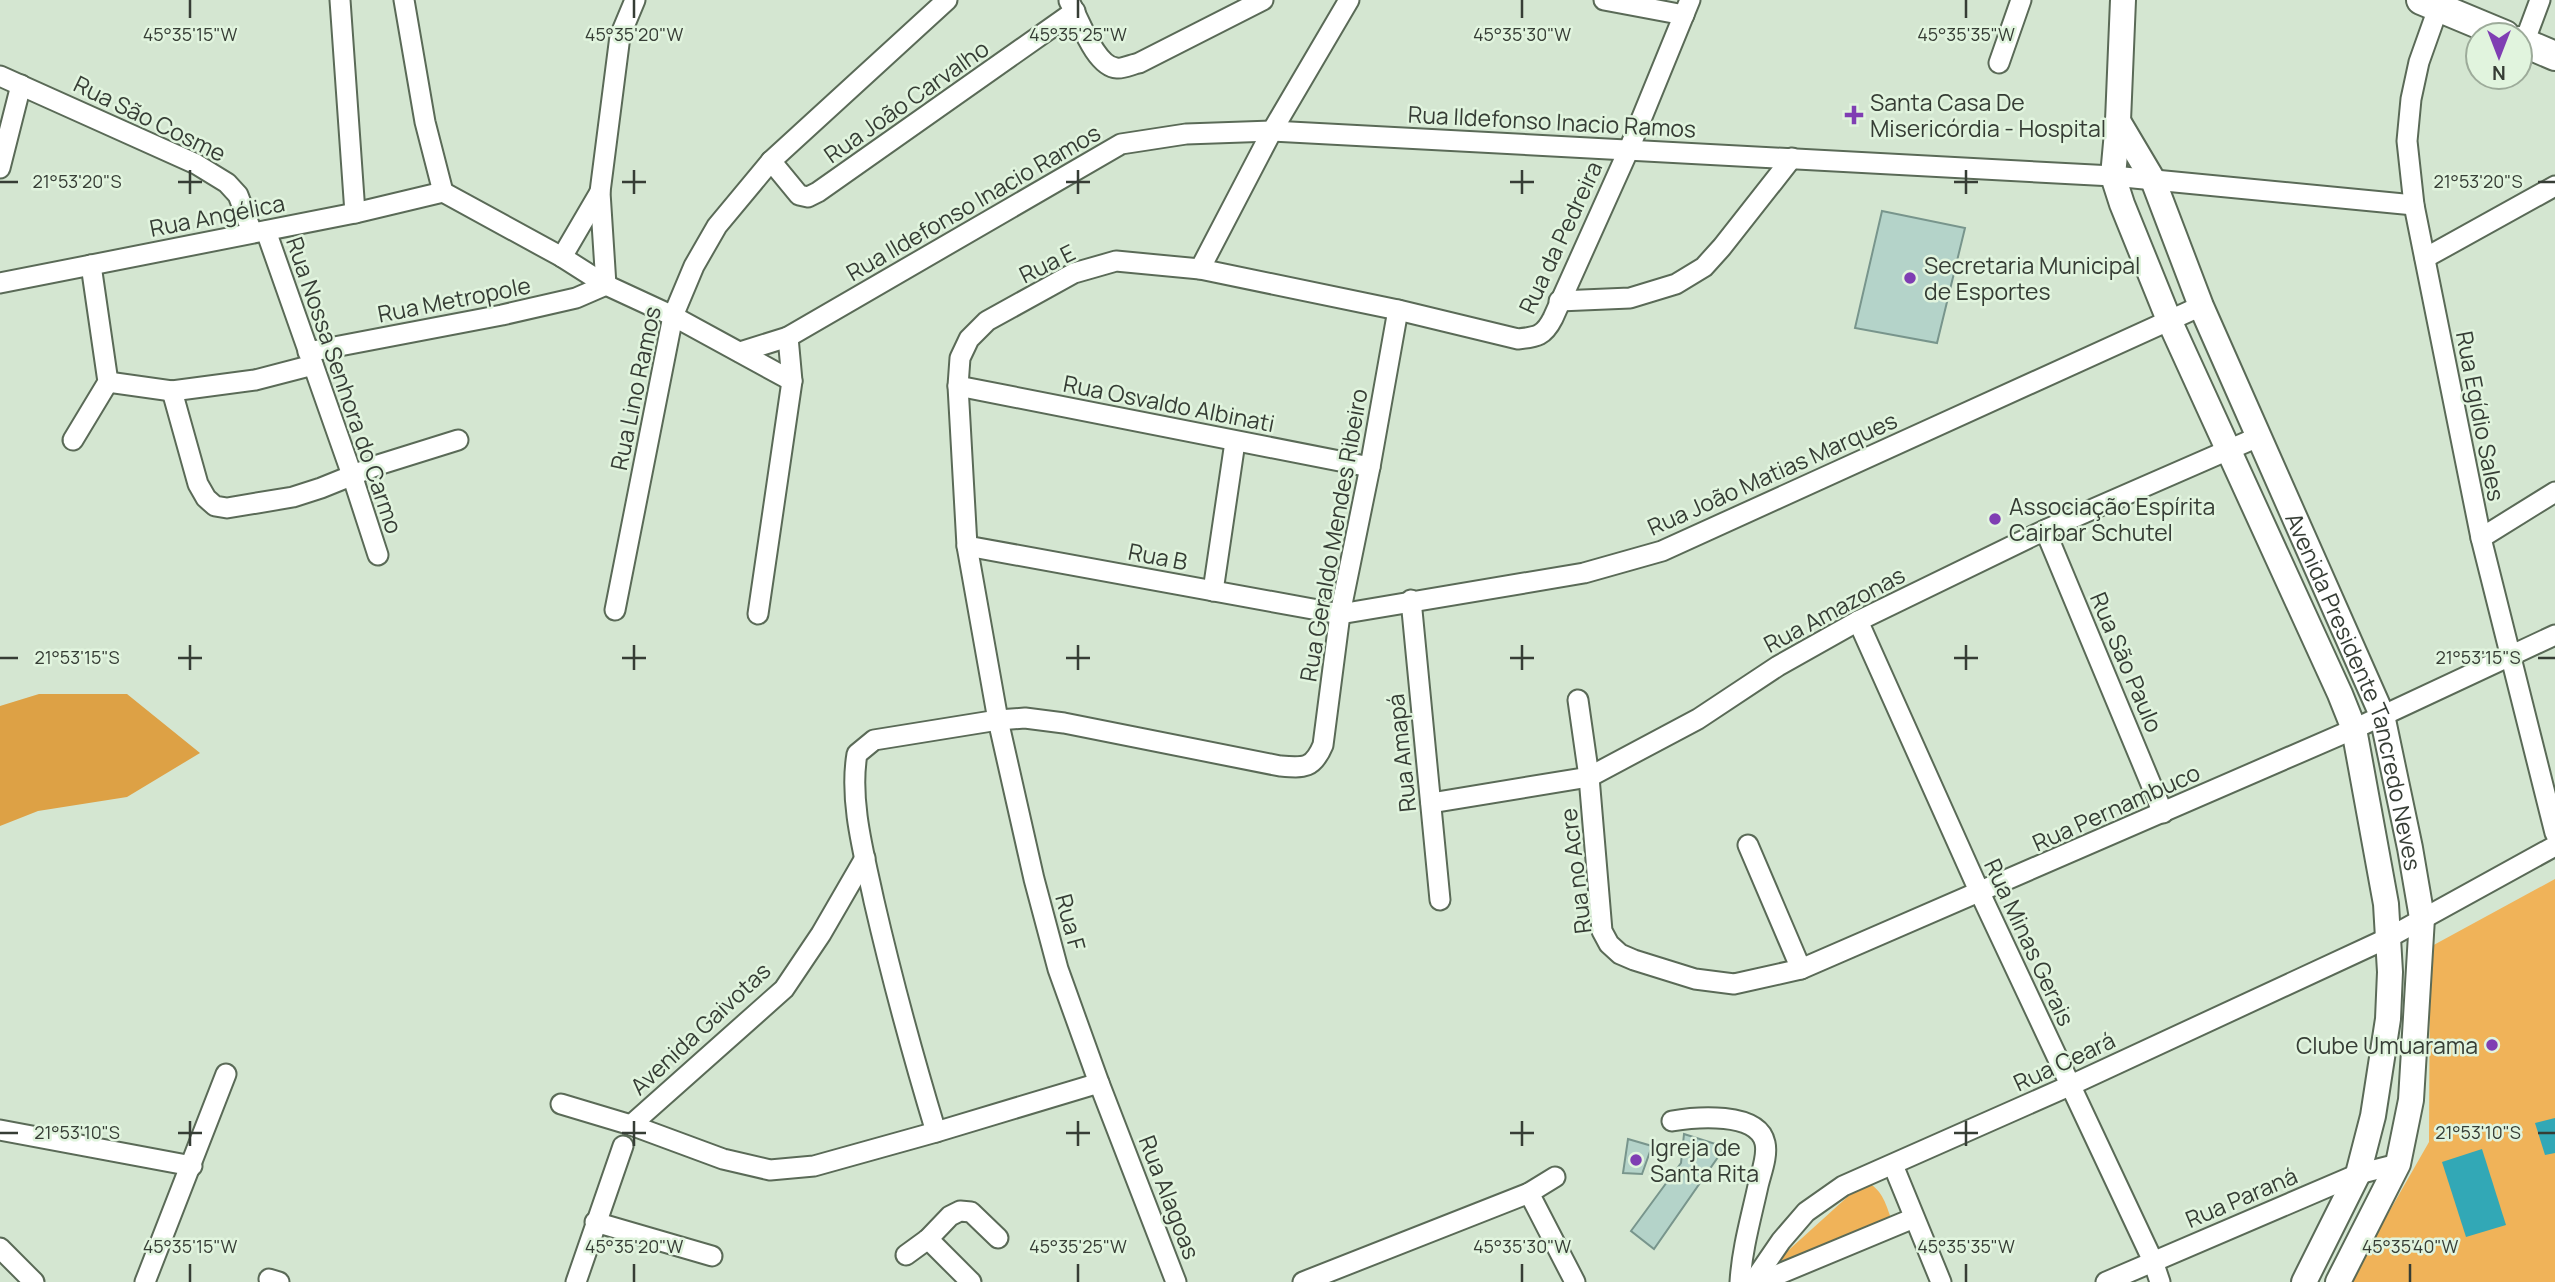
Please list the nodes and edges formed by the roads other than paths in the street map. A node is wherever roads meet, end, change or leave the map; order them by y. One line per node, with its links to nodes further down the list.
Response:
1 (340, 0): 33 (street)
2 (404, 0): 30 (street)
3 (635, 0): 31 (street)
4 (947, 0): 25 (street, Rua Lino Ramos)
5 (1263, 0): 12 (street)
6 (1349, 0): 22 (street)
7 (1604, 0): 13 (street)
8 (2021, 0): 18 (street)
9 (2123, 0): 21 (street)
10 (2540, 0): 15 (street)
11 (2433, 2): 14 (main road); 32 (street, Rua Egídio Sales)
12 (1072, 6): 25 (street, Rua João Carvalho)
13 (1687, 7): 23 (street, Rua da Pedreira)
14 (2474, 21)
15 (2527, 21)
16 (2534, 47): 17 (main road)
17 (2555, 56)
18 (1999, 63)
19 (0, 76): 20 (street, Rua São Cosme)
20 (21, 85): 26 (street); 34 (street, Rua São Cosme)
21 (2118, 121): 27 (street); 28 (street, Avenida Presidente Tancredo Neves)
22 (1272, 131): 23 (street, Rua Ildefonso Inacio Ramos); 38 (street); 46 (street, Rua Ildefonso Inacio Ramos)
23 (1629, 149): 24 (street, Rua Ildefonso Inacio Ramos); 41 (street, Rua da Pedreira)
24 (1792, 158): 27 (street, Rua Ildefonso Inacio Ramos); 41 (street)
25 (771, 160): 44 (street, Rua Lino Ramos)
26 (0, 169)
27 (2113, 176): 28 (street, Rua Ildefonso Inacio Ramos); 45 (street, Avenida Presidente Tancredo Neves)
28 (2153, 180): 32 (street, Rua Ildefonso Inacio Ramos); 42 (street, Avenida Presidente Tancredo Neves)
29 (2555, 186): 36 (street)
30 (443, 192): 33 (street, Rua Angélica); 35 (street)
31 (600, 192): 35 (street); 40 (street)
32 (2414, 205): 36 (street, Rua Egídio Sales)
33 (355, 213): 34 (street, Rua Angélica)
34 (259, 231): 37 (street, Rua Angélica); 49 (street, Rua Nossa Senhora do Carmo)
35 (562, 257): 40 (street)
36 (2425, 258): 63 (street, Rua Egídio Sales)
37 (90, 265): 39 (street, Rua Angélica); 51 (street)
38 (1200, 269): 43 (street, Rua E); 52 (street, Rua E)
39 (0, 283)
40 (606, 285): 44 (street); 49 (street, Rua Metropole)
41 (1559, 301): 47 (street, Rua da Pedreira)
42 (2201, 306): 45 (street, Rua João Matias Marques); 54 (street, Avenida Presidente Tancredo Neves)
43 (1398, 310): 47 (street, Rua E); 59 (street, Rua Geraldo Mendes Ribeiro)
44 (673, 316): 48 (street); 68 (street, Rua Lino Ramos)
45 (2169, 320): 58 (street, Avenida Presidente Tancredo Neves); 67 (street, Rua João Matias Marques)
46 (788, 337): 48 (street, Rua Ildefonso Inacio Ramos); 50 (street)
47 (1535, 337)
48 (740, 352): 50 (street)
49 (311, 359): 53 (street, Rua Metropole); 60 (street, Rua Nossa Senhora do Carmo)
50 (792, 381): 69 (street)
51 (108, 382): 53 (street, Rua Metropole); 55 (street)
52 (958, 386): 57 (street, Rua Osvaldo Albinati); 64 (street, Rua E)
53 (172, 391): 60 (street)
54 (2258, 437): 58 (street, Rua Amazonas); 75 (street, Avenida Presidente Tancredo Neves)
55 (73, 440)
56 (458, 440): 60 (street)
57 (1235, 442): 59 (street, Rua Osvaldo Albinati); 66 (street)
58 (2230, 450): 62 (street, Rua Amazonas); 77 (street, Avenida Presidente Tancredo Neves)
59 (1370, 467): 70 (street, Rua Geraldo Mendes Ribeiro)
60 (352, 475): 65 (street, Rua Nossa Senhora do Carmo)
61 (2555, 492): 63 (street)
62 (2045, 530): 71 (street, Rua Amazonas); 80 (street, Rua São Paulo)
63 (2481, 538): 73 (street, Rua Egídio Sales)
64 (967, 545): 66 (street, Rua B); 76 (street, Rua E)
65 (378, 555)
66 (1213, 591): 70 (street, Rua B)
67 (1411, 600): 70 (street, Rua João Matias Marques); 79 (street, Rua Amapá)
68 (615, 610)
69 (758, 614)
70 (1340, 614): 76 (street, Rua Geraldo Mendes Ribeiro)
71 (1858, 621): 78 (street, Rua Amazonas); 85 (street, Rua Minas Gerais)
72 (2555, 635): 73 (street, Rua Pernambuco)
73 (2510, 655): 75 (street, Rua Pernambuco); 81 (street, Rua Egídio Sales)
74 (1578, 700): 78 (street, Rua no Acre)
75 (2382, 715): 77 (street, Rua Pernambuco); 87 (street, Avenida Presidente Tancredo Neves)
76 (998, 720): 84 (street); 92 (street, Rua F)
77 (2354, 729): 80 (street, Rua Pernambuco); 88 (street, Avenida Presidente Tancredo Neves)
78 (1589, 778): 79 (street, Rua Amazonas); 90 (street, Rua no Acre)
79 (1431, 803): 86 (street, Rua Amapá)
80 (2163, 813): 85 (street, Rua Pernambuco)
81 (2555, 832)
82 (1748, 845): 89 (street)
83 (2555, 846): 87 (street, Rua Ceará)
84 (864, 858): 96 (street, Avenida Gaivotas); 99 (street)
85 (1980, 893): 89 (street, Rua Pernambuco); 93 (street, Rua Minas Gerais)
86 (1440, 900)
87 (2422, 918): 88 (street, Rua Ceará); 101 (street, Avenida Presidente Tancredo Neves)
88 (2388, 938): 93 (street, Rua Ceará); 104 (street, Avenida Presidente Tancredo Neves)
89 (1801, 969): 90 (street, Rua Pernambuco)
90 (1734, 984)
91 (226, 1074): 103 (street)
92 (1099, 1083): 98 (street, Rua F); 99 (street)
93 (2069, 1086): 102 (street, Rua Ceará); 114 (street, Rua Minas Gerais)
94 (561, 1104): 96 (street)
95 (1672, 1121): 122 (street)
96 (631, 1125): 99 (street)
97 (0, 1130): 103 (street)
98 (1118, 1130): 119 (street, Rua Alagoas)
99 (936, 1132)
100 (623, 1146): 108 (street)
101 (2398, 1164): 104 (street, Rua Paraná); 129 (street, Avenida Presidente Tancredo Neves)
102 (1893, 1165): 107 (street); 123 (street, Rua Ceará)
103 (192, 1166): 116 (street)
104 (2358, 1174): 114 (street, Rua Paraná); 128 (street, Avenida Presidente Tancredo Neves)
105 (1555, 1177): 106 (street)
106 (1529, 1193): 120 (street); 121 (street)
107 (1914, 1218): 124 (street); 125 (street)
108 (595, 1222): 113 (street); 117 (street)
109 (928, 1238): 110 (street); 112 (street); 118 (street)
110 (999, 1238)
111 (0, 1248): 115 (street)
112 (906, 1255)
113 (712, 1256)
114 (2153, 1261): 126 (street, Rua Paraná); 127 (street, Rua Minas Gerais)
115 (34, 1282)
116 (145, 1282)
117 (576, 1282)
118 (971, 1282)
119 (1176, 1282)
120 (1303, 1282)
121 (1575, 1282)
122 (1740, 1282)
123 (1753, 1282)
124 (1760, 1282)
125 (1941, 1282)
126 (2106, 1282)
127 (2160, 1282)
128 (2304, 1282)
129 (2338, 1282)

